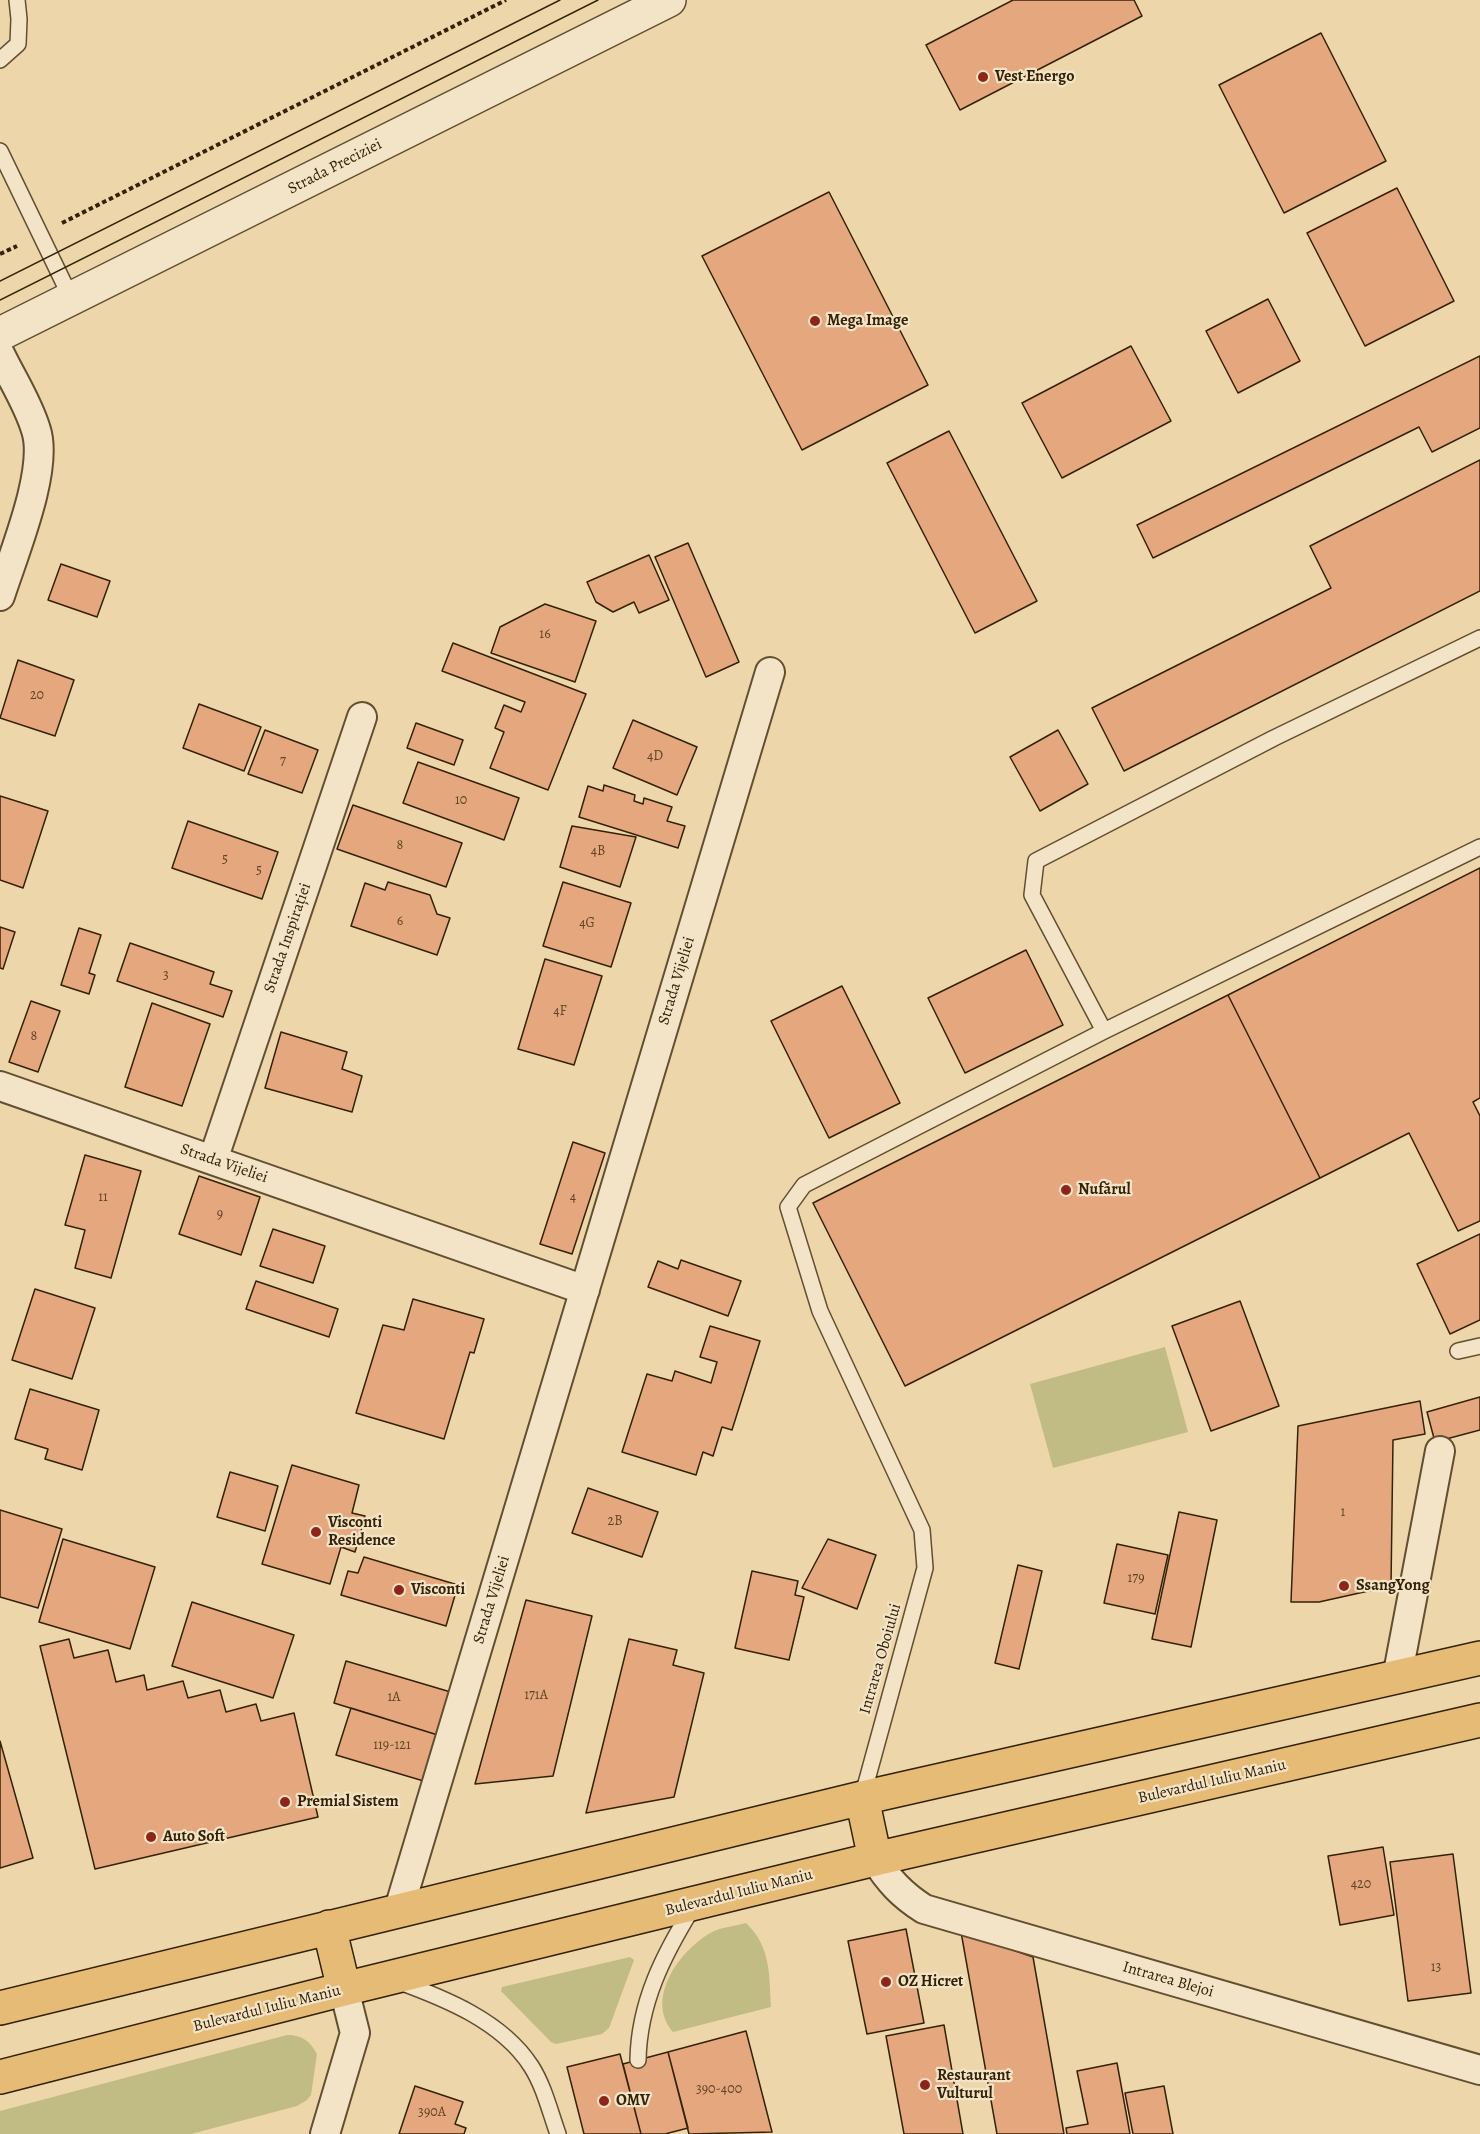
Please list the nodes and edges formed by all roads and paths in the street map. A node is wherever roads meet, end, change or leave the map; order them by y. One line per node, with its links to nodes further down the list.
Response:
1 (17, 0): 4 (lane)
2 (506, 0): 6 (path)
3 (669, 0): 8 (street, Strada Preciziei)
4 (0, 60)
5 (0, 151): 6 (lane)
6 (39, 235): 7 (path); 8 (lane)
7 (0, 254)
8 (71, 298): 9 (street, Strada Preciziei)
9 (0, 334)
10 (0, 354): 11 (street)
11 (0, 596)
12 (1480, 638): 16 (lane)
13 (770, 672): 19 (street, Strada Vijeliei)
14 (362, 717): 18 (street, Strada Inspirației)
15 (1480, 847): 16 (lane)
16 (1104, 1031): 26 (lane, Intrarea Oboiului)
17 (0, 1086): 18 (street, Strada Vijeliei)
18 (213, 1160): 19 (street, Strada Vijeliei)
19 (585, 1290): 29 (street, Strada Vijeliei)
20 (1480, 1346): 21 (lane)
21 (1458, 1351)
22 (1440, 1451): 24 (street)
23 (1480, 1658): 24 (main road)
24 (1397, 1677): 26 (main road)
25 (1480, 1720): 27 (main road, Bulevardul Iuliu Maniu)
26 (862, 1798): 27 (main road); 29 (main road)
27 (875, 1859): 28 (main road, Bulevardul Iuliu Maniu); 35 (street, Intrarea Blejoi)
28 (695, 1903): 31 (main road, Bulevardul Iuliu Maniu); 34 (lane)
29 (399, 1910): 30 (main road)
30 (329, 1927): 32 (main road); 33 (main road)
31 (388, 1978): 32 (main road, Bulevardul Iuliu Maniu); 38 (lane)
32 (344, 1989): 36 (main road, Bulevardul Iuliu Maniu); 37 (street)
33 (0, 2008)
34 (638, 2060)
35 (1480, 2070)
36 (0, 2077)
37 (325, 2134)
38 (558, 2134)

